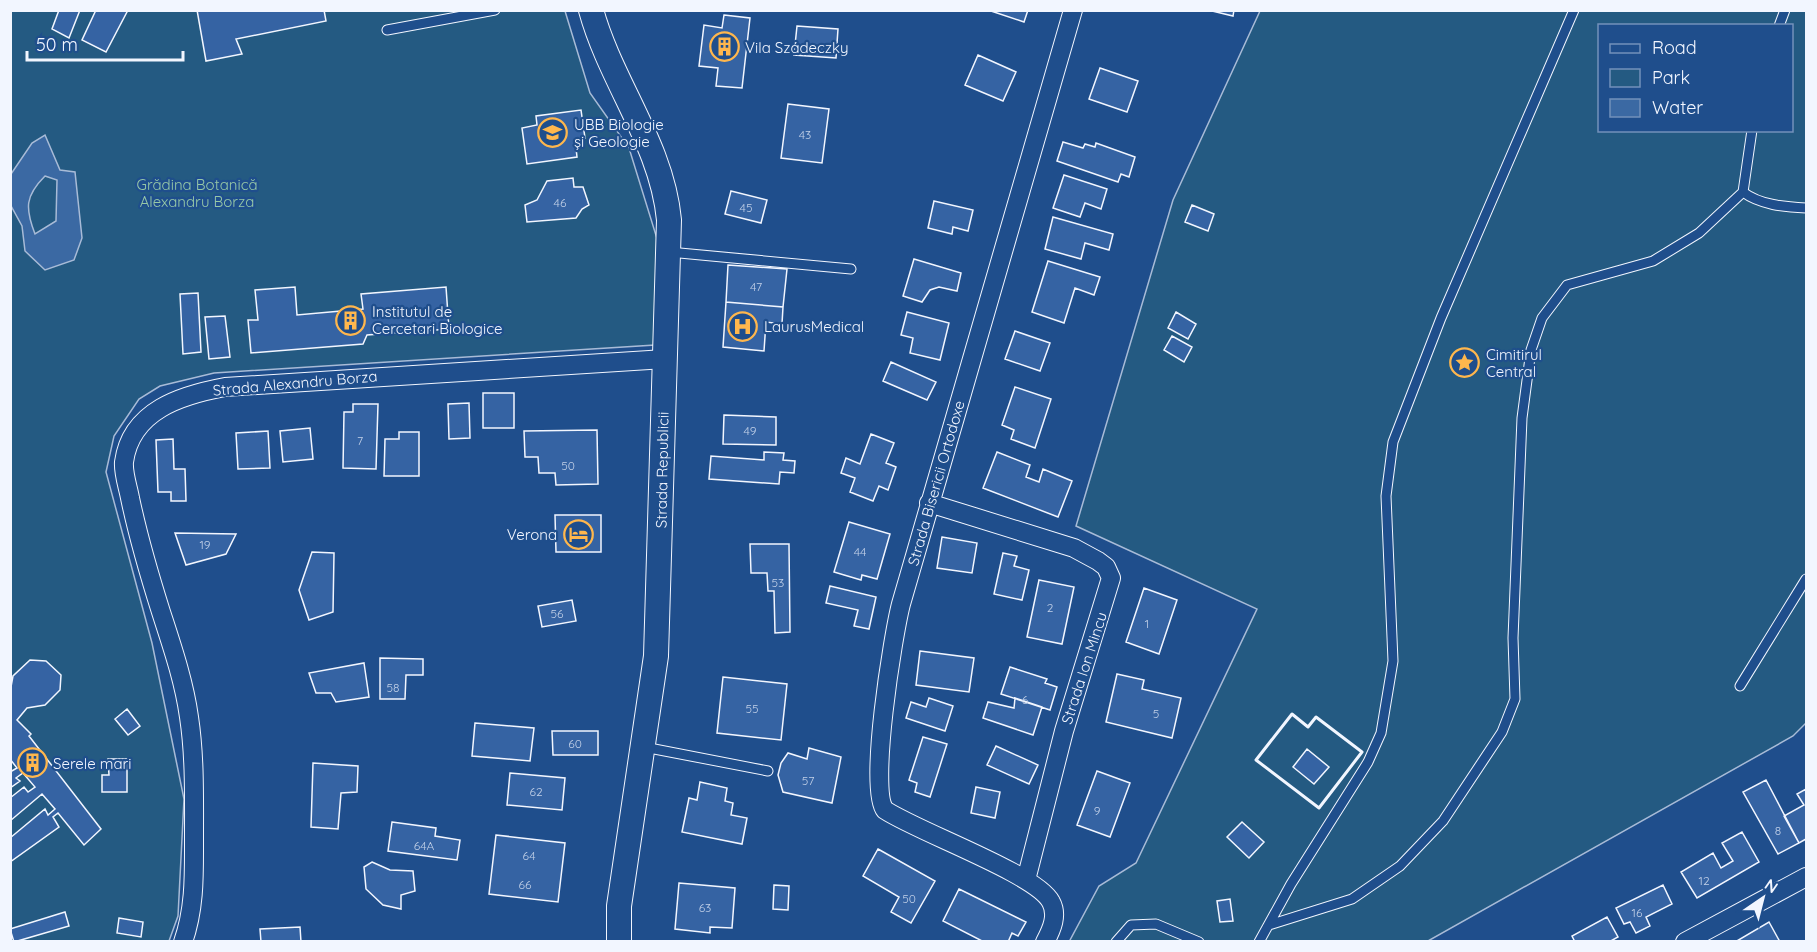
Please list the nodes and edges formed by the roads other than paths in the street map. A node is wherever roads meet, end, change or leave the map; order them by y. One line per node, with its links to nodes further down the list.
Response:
1 (495, 10): 5 (lane)
2 (591, 10): 9 (street, Strada Republicii)
3 (1073, 10): 12 (street, Strada Bisericii Ortodoxe)
4 (1574, 10): 19 (lane)
5 (387, 30)
6 (1752, 132): 7 (lane)
7 (1743, 192): 8 (lane); 19 (lane)
8 (1806, 208)
9 (669, 252): 10 (lane); 11 (street, Strada Republicii)
10 (850, 269)
11 (665, 359): 15 (street, Strada Republicii); 20 (street, Strada Alexandru Borza)
12 (929, 503): 18 (street, Strada Bisericii Ortodoxe); 18 (street, Strada Ion Mincu)
13 (1806, 579): 14 (lane)
14 (1740, 686)
15 (644, 747): 16 (lane); 21 (street, Strada Republicii)
16 (768, 771)
17 (1806, 877): 26 (street)
18 (1026, 880): 22 (street)
19 (1269, 925): 25 (lane)
20 (183, 942)
21 (619, 942)
22 (1045, 942)
23 (1116, 942): 24 (lane)
24 (1199, 942)
25 (1259, 942)
26 (1685, 942)

